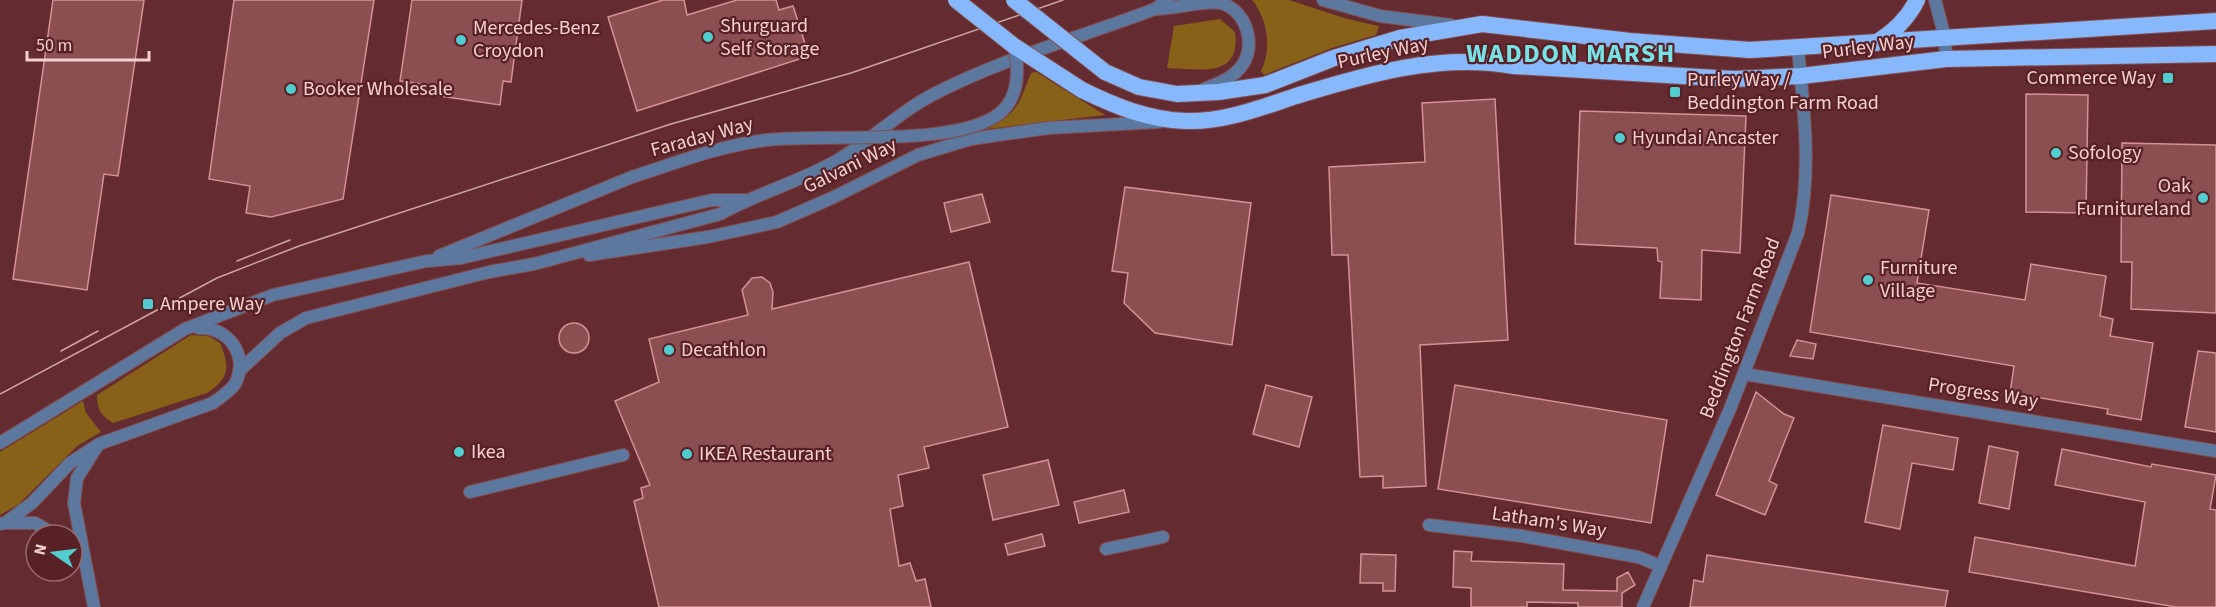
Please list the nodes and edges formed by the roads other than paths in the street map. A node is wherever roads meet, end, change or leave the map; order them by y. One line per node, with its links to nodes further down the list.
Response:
1 (956, 0): 12 (highway, Purley Way, bridge)
2 (1014, 0): 17 (highway, Purley Way, bridge)
3 (1168, 0): 7 (street)
4 (1323, 0): 9 (street)
5 (1917, 0): 11 (highway)
6 (1935, 0): 10 (street)
7 (1155, 9): 17 (street); 19 (street)
8 (2216, 21): 10 (highway, Purley Way)
9 (1463, 27): 13 (highway, Purley Way); 17 (highway, Purley Way)
10 (1945, 38): 11 (highway, Purley Way); 15 (street)
11 (1872, 45): 13 (highway, Purley Way)
12 (1014, 46): 18 (highway, Purley Way, bridge); 20 (street, Faraday Way, bridge)
13 (1798, 49): 16 (street, Beddington Farm Road)
14 (2216, 54): 15 (highway, Purley Way)
15 (1946, 59): 16 (highway, Purley Way)
16 (1801, 76): 18 (highway, Purley Way); 24 (street, Beddington Farm Road)
17 (1191, 95)
18 (1184, 121): 21 (street, Galvani Way)
19 (745, 200): 20 (street); 21 (street)
20 (427, 261): 22 (street)
21 (534, 264): 23 (street)
22 (185, 329): 23 (street); 25 (street)
23 (239, 370): 26 (street)
24 (1744, 374): 27 (street, Progress Way); 35 (street, Beddington Farm Road)
25 (0, 443)
26 (99, 444): 31 (street); 36 (street)
27 (2216, 451)
28 (622, 455): 29 (street)
29 (470, 492)
30 (24, 523): 31 (street)
31 (3, 524)
32 (1429, 525): 35 (street, Latham's Way)
33 (1163, 537): 34 (street)
34 (1106, 549)
35 (1661, 566): 38 (street, Beddington Farm Road)
36 (86, 567): 37 (street)
37 (94, 607)
38 (1643, 607)

